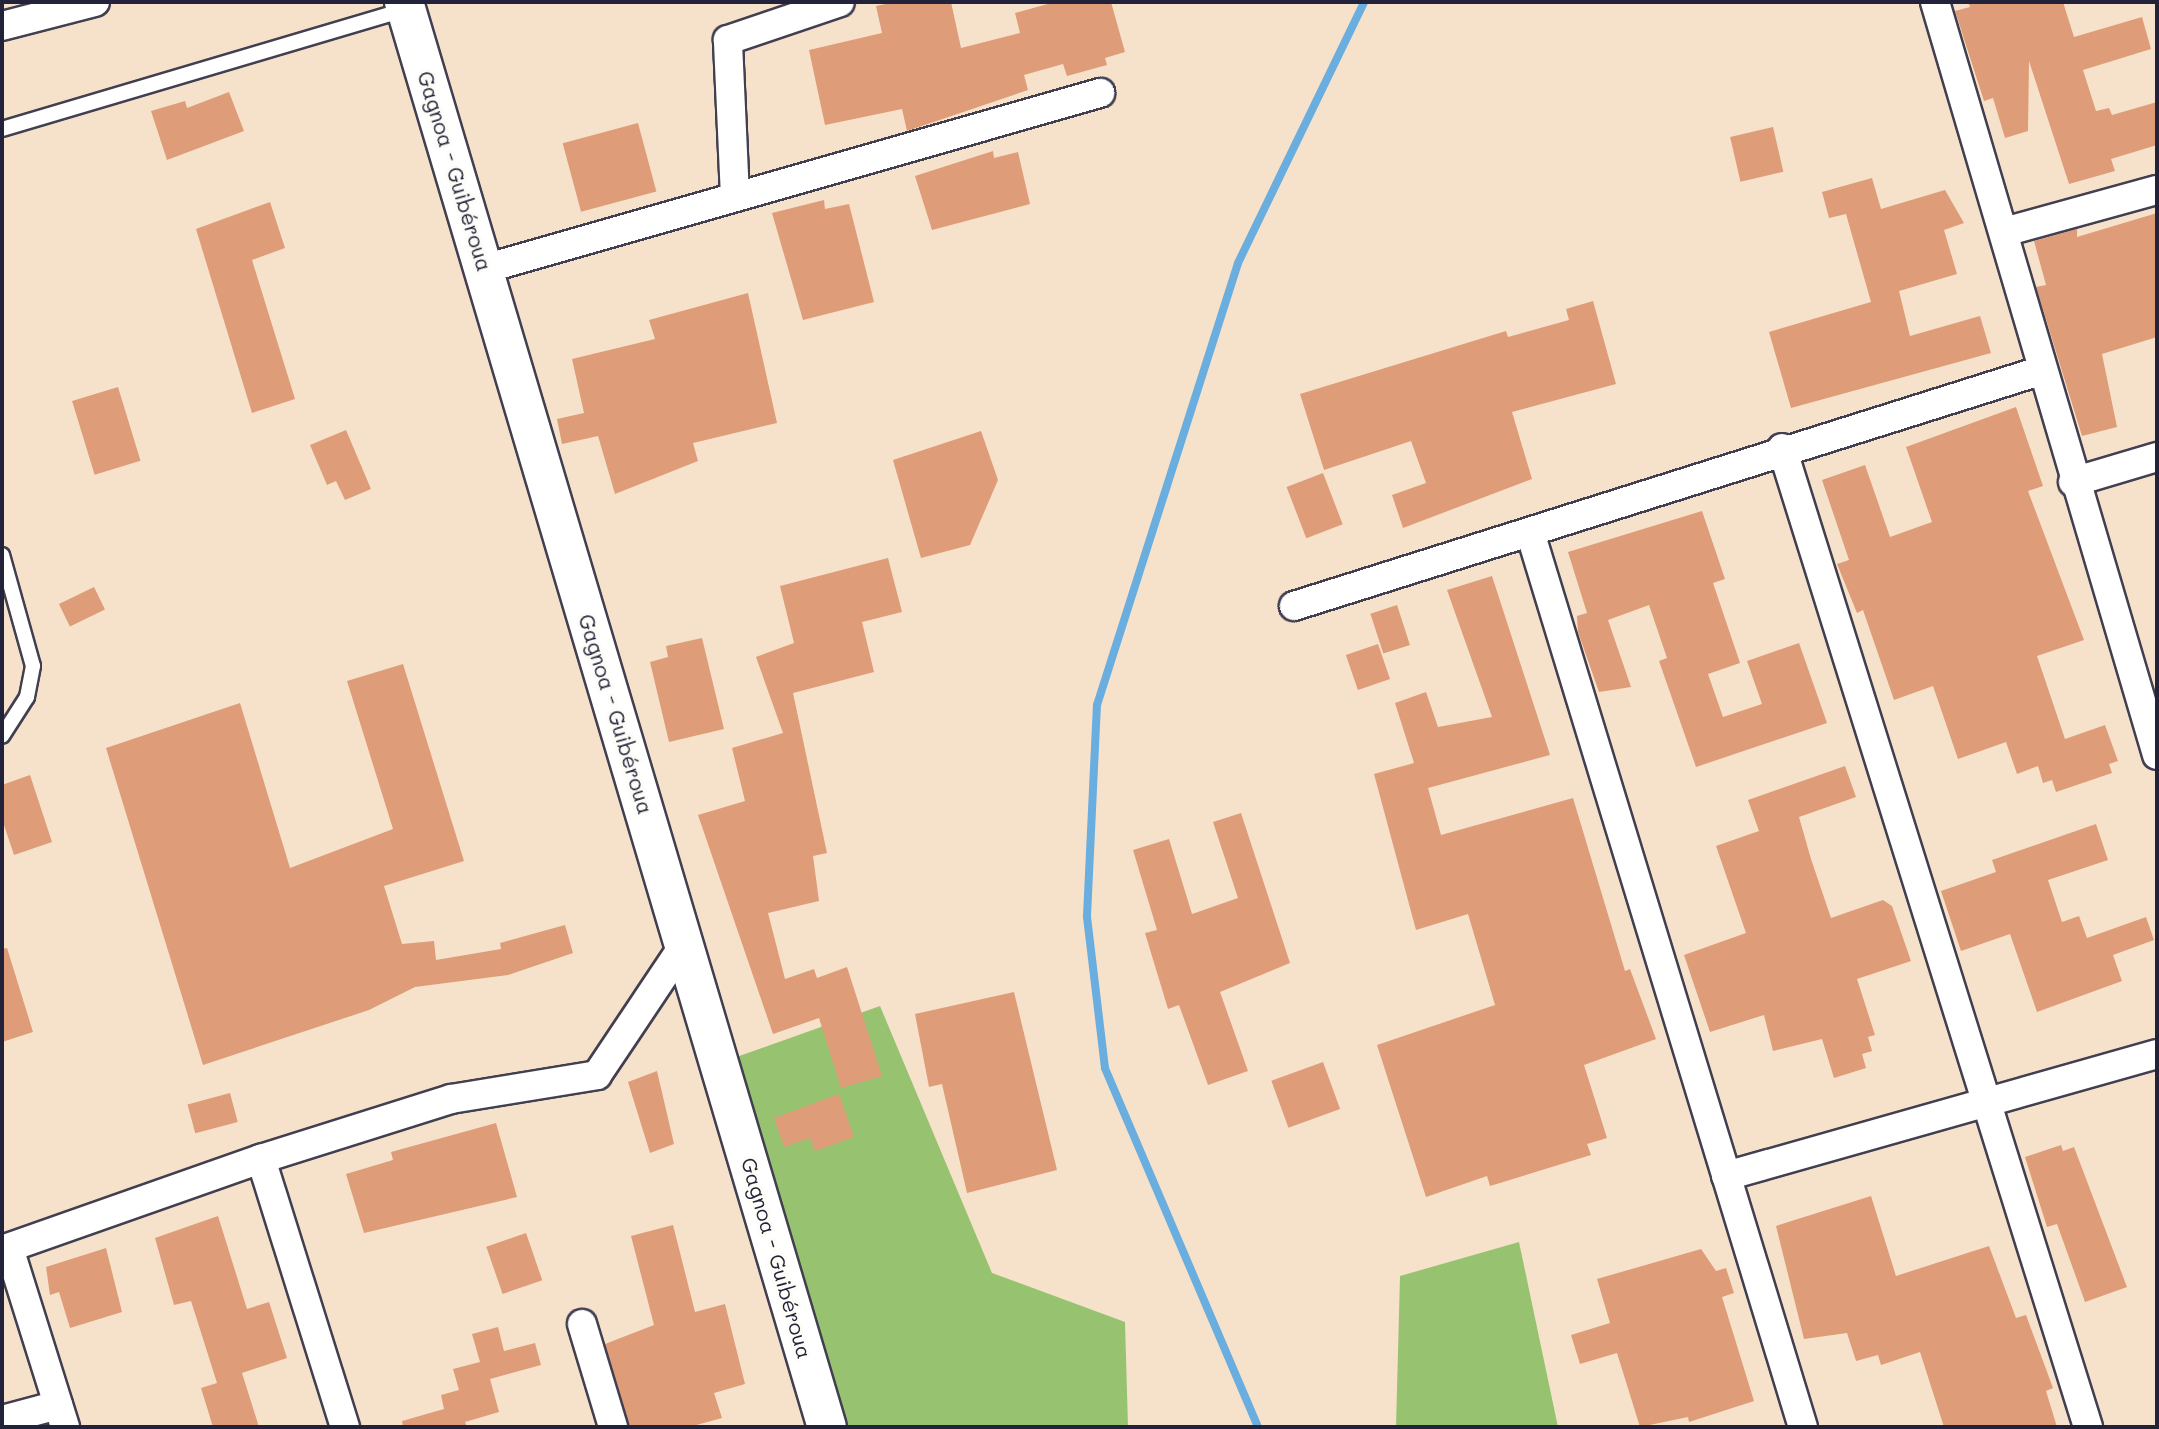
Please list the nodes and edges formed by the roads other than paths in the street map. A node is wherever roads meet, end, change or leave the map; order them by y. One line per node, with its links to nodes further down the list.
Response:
1 (95, 2): 5 (street)
2 (840, 2): 9 (street)
3 (1935, 2): 10 (street)
4 (405, 6): 7 (lane); 11 (main road, Gagnoa - Guibéroua)
5 (2, 26)
6 (1100, 93): 9 (street)
7 (2, 129)
8 (2157, 190): 10 (street)
9 (735, 197): 11 (street)
10 (2004, 232): 12 (street)
11 (484, 269): 21 (main road, Gagnoa - Guibéroua)
12 (2043, 370): 13 (street); 15 (street)
13 (1782, 448): 16 (street); 23 (street)
14 (2157, 457): 15 (street)
15 (2073, 482): 20 (street)
16 (1530, 532): 18 (street); 25 (street)
17 (2, 555): 19 (lane)
18 (1294, 606)
19 (2, 736)
20 (2157, 755)
21 (684, 946): 24 (street); 32 (main road, Gagnoa - Guibéroua)
22 (2157, 1054): 23 (street)
23 (1987, 1102): 25 (street); 34 (street)
24 (261, 1159): 26 (street); 30 (street)
25 (1726, 1176): 33 (street)
26 (5, 1249): 28 (street)
27 (582, 1324): 31 (street)
28 (62, 1416): 29 (street)
29 (2, 1420)
30 (345, 1427)
31 (613, 1427)
32 (827, 1427)
33 (1803, 1427)
34 (2088, 1427)

